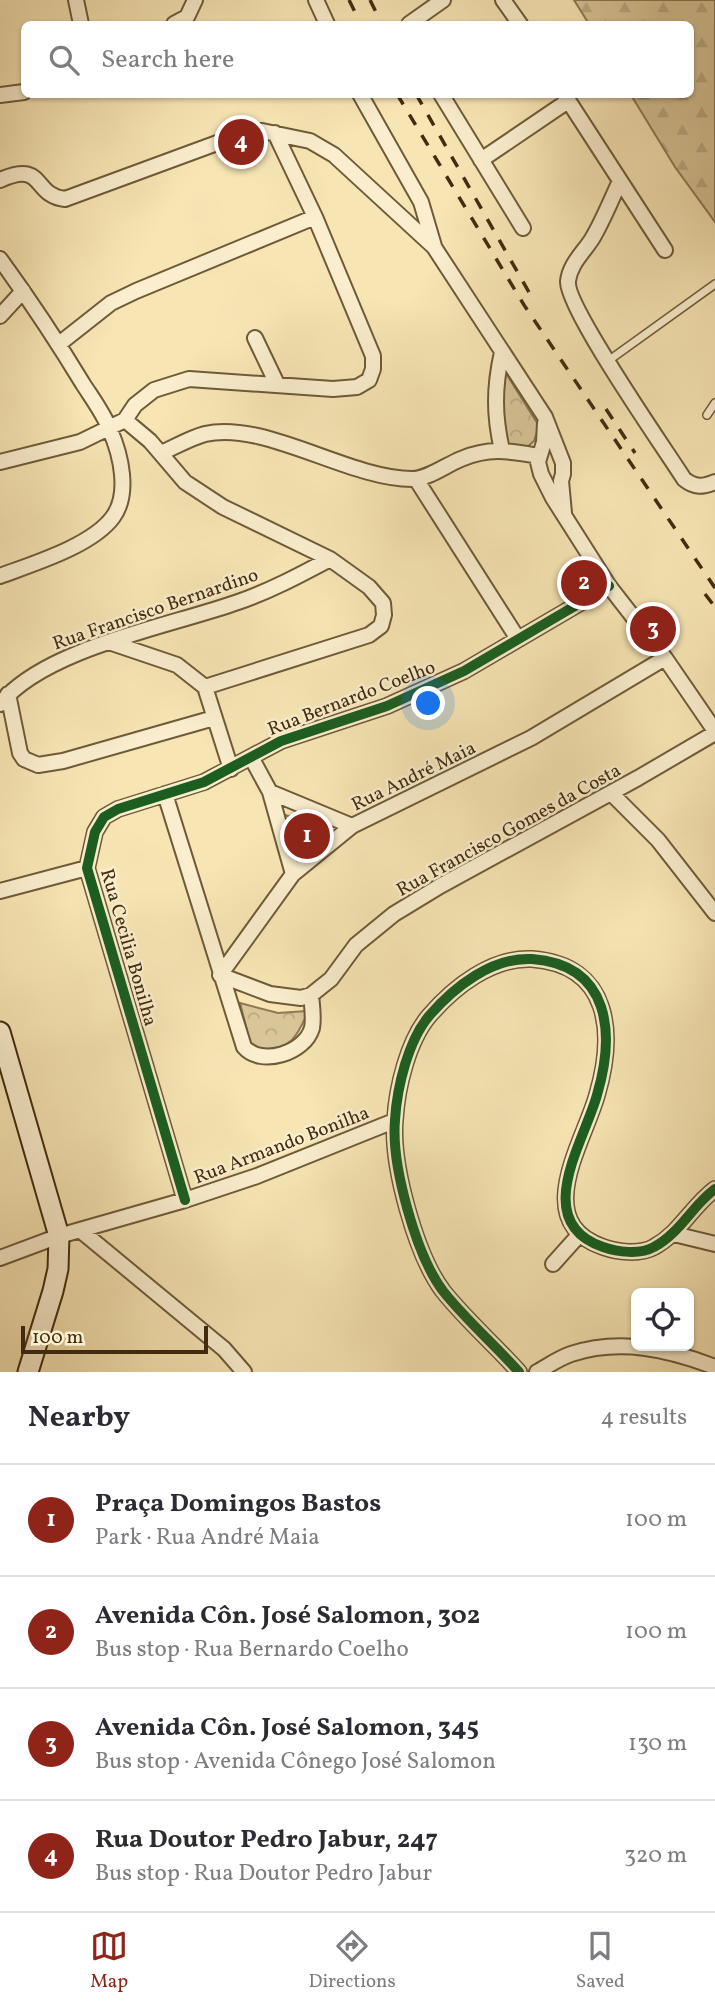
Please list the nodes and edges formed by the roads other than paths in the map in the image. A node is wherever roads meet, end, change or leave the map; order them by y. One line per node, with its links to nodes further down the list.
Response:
1 (76, 0): 6 (street)
2 (195, 0): 7 (street)
3 (316, 0): 8 (street)
4 (443, 0): 9 (street)
5 (503, 0): 10 (street)
6 (80, 21)
7 (181, 21)
8 (326, 21)
9 (413, 21)
10 (518, 21)
11 (21, 92): 12 (street)
12 (0, 95)
13 (362, 98): 22 (street)
14 (443, 98): 17 (street)
15 (566, 98): 17 (street); 19 (street)
16 (275, 132): 18 (street); 20 (street); 22 (street)
17 (481, 159): 21 (street)
18 (0, 180)
19 (620, 181): 23 (street); 31 (street)
20 (315, 217): 29 (street); 32 (street)
21 (523, 228)
22 (434, 247): 30 (street)
23 (665, 250)
24 (0, 258): 26 (street)
25 (715, 284): 31 (lane)
26 (23, 291): 27 (street); 29 (street)
27 (0, 316)
28 (255, 338): 32 (street)
29 (59, 344): 37 (street)
30 (502, 352): 35 (street); 38 (street)
31 (608, 361): 46 (street)
32 (277, 384): 36 (street)
33 (715, 403): 34 (lane)
34 (707, 415)
35 (545, 417): 40 (street); 41 (street)
36 (125, 420): 37 (street); 39 (street)
37 (110, 429): 42 (street); 49 (street)
38 (502, 450): 41 (street); 43 (street)
39 (161, 453): 43 (street); 48 (street)
40 (558, 453): 41 (street); 45 (street)
41 (540, 454): 44 (street)
42 (0, 462)
43 (416, 480): 51 (street)
44 (544, 480): 45 (street); 47 (street)
45 (561, 481): 47 (street)
46 (715, 482)
47 (564, 513): 50 (street)
48 (330, 559): 52 (street, Rua Francisco Bernardino); 54 (street)
49 (0, 576)
50 (609, 586): 51 (street, Rua Bernardo Coelho); 53 (street)
51 (518, 639): 58 (street, Rua Bernardo Coelho)
52 (109, 642): 54 (street); 55 (street, Rua Francisco Bernardino)
53 (665, 658): 57 (street); 63 (street, Rua André Maia)
54 (205, 687): 56 (street)
55 (4, 699): 56 (street)
56 (214, 718): 59 (street)
57 (715, 732): 61 (street, Rua Francisco Gomes da Costa)
58 (251, 757): 59 (street, Rua Cecilia Bonilha); 60 (street)
59 (230, 769): 62 (street, Rua Cecilia Bonilha)
60 (270, 792): 63 (street); 65 (street)
61 (611, 793): 67 (street); 69 (street, Rua Francisco Gomes da Costa)
62 (165, 794): 64 (street, Rua Cecilia Bonilha); 68 (street)
63 (352, 826): 65 (street, Rua André Maia)
64 (87, 868): 66 (street); 73 (street, Rua Cecilia Bonilha)
65 (293, 874): 68 (street, Rua André Maia)
66 (0, 891)
67 (715, 913)
68 (220, 975): 69 (street); 69 (street)
69 (311, 995)
70 (0, 1032): 77 (main road)
71 (394, 1121): 73 (street, Rua Armando Bonilha); 76 (street); 84 (street)
72 (715, 1189): 75 (street)
73 (185, 1200): 74 (street, Rua Armando Bonilha)
74 (80, 1230): 77 (street, Rua Armando Bonilha); 83 (street)
75 (674, 1234): 76 (street); 78 (street)
76 (579, 1235): 80 (street)
77 (59, 1236): 79 (street, Rua Armando Bonilha); 82 (main road)
78 (715, 1244)
79 (0, 1258)
80 (552, 1264)
81 (715, 1367): 85 (street)
82 (27, 1372)
83 (244, 1372)
84 (519, 1372)
85 (537, 1372)

